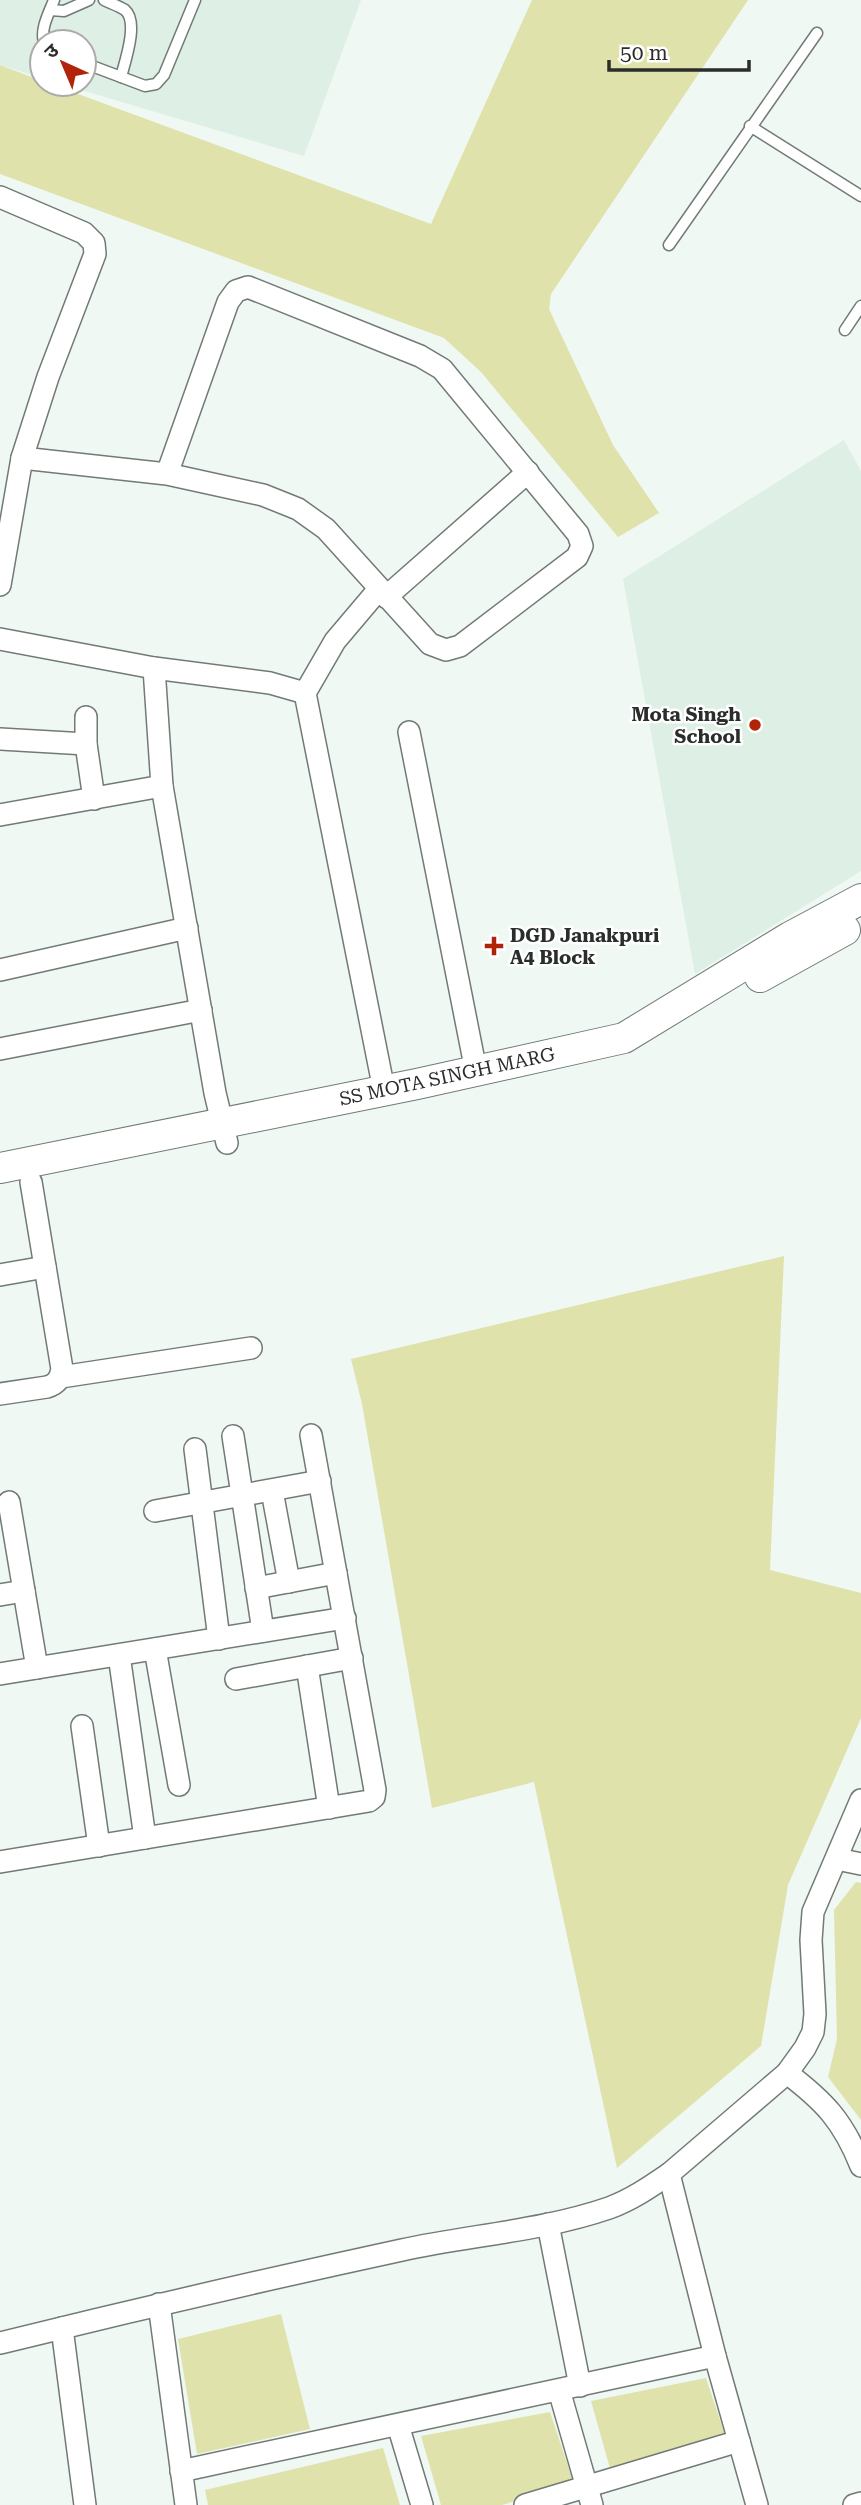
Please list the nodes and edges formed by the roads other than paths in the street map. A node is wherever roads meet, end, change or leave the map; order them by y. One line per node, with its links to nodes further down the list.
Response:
1 (89, 0): 4 (lane)
2 (104, 0): 8 (lane)
3 (195, 0): 8 (lane)
4 (52, 5): 5 (lane)
5 (45, 28)
6 (817, 33): 9 (lane)
7 (98, 68): 8 (lane)
8 (121, 77)
9 (750, 126): 10 (lane); 12 (lane)
10 (861, 196)
11 (0, 197): 15 (street)
12 (669, 245)
13 (861, 306): 14 (lane)
14 (845, 330)
15 (22, 458): 17 (street); 18 (street)
16 (527, 472): 17 (street); 19 (street); 19 (street)
17 (167, 474): 19 (street)
18 (0, 585)
19 (382, 593): 22 (street)
20 (0, 639): 21 (street)
21 (154, 668): 22 (street); 27 (street)
22 (304, 693): 37 (street)
23 (86, 718): 26 (street)
24 (409, 732): 36 (street)
25 (0, 739): 26 (street)
26 (86, 744): 28 (street)
27 (162, 786): 28 (street); 32 (street)
28 (94, 799): 29 (street)
29 (0, 815)
30 (861, 899): 36 (street, SS MOTA SINGH MARG)
31 (861, 921): 38 (street, SS MOTA SINGH MARG)
32 (187, 929): 33 (street); 34 (street)
33 (0, 971)
34 (201, 1010): 35 (street); 38 (street)
35 (0, 1049)
36 (475, 1071): 37 (street, SS MOTA SINGH MARG)
37 (384, 1090): 38 (street, SS MOTA SINGH MARG)
38 (224, 1133): 39 (street, SS MOTA SINGH MARG); 40 (street, SS MOTA SINGH MARG)
39 (0, 1168)
40 (31, 1182): 41 (street, SS MOTA SINGH MARG); 42 (street)
41 (0, 1188)
42 (45, 1267): 43 (street); 45 (street)
43 (0, 1275)
44 (251, 1348): 45 (street)
45 (61, 1377): 46 (street)
46 (0, 1394)
47 (312, 1435): 50 (street)
48 (233, 1436): 52 (street)
49 (195, 1449): 54 (street)
50 (320, 1481): 51 (street); 56 (street)
51 (272, 1490): 52 (street); 57 (street)
52 (243, 1495): 54 (street); 58 (street)
53 (9, 1502): 59 (street)
54 (201, 1503): 55 (street); 63 (street)
55 (155, 1511)
56 (336, 1573): 57 (street); 61 (street)
57 (289, 1582): 58 (street)
58 (257, 1588): 62 (street)
59 (24, 1591): 60 (street); 68 (street)
60 (0, 1595)
61 (345, 1618): 62 (street); 66 (street)
62 (263, 1631): 63 (street)
63 (219, 1639): 64 (street)
64 (156, 1649): 65 (street); 72 (street)
65 (119, 1655): 68 (street); 75 (street)
66 (352, 1658): 67 (street); 74 (street)
67 (307, 1666): 70 (street); 74 (street)
68 (37, 1668): 69 (street)
69 (0, 1674)
70 (236, 1679)
71 (82, 1726): 76 (street)
72 (179, 1785)
73 (861, 1800): 77 (street)
74 (329, 1808): 75 (street)
75 (145, 1838): 76 (street)
76 (99, 1846): 78 (street)
77 (837, 1859): 79 (street); 80 (street)
78 (0, 1862)
79 (861, 1864)
80 (787, 2073): 81 (street); 82 (street)
81 (861, 2166)
82 (669, 2174): 83 (street); 87 (street)
83 (548, 2224): 84 (street); 88 (street)
84 (159, 2304): 85 (street); 91 (street)
85 (62, 2328): 86 (street); 94 (street)
86 (0, 2343)
87 (715, 2356): 88 (street); 90 (street)
88 (570, 2388): 89 (street); 92 (street)
89 (398, 2425): 91 (street); 96 (street)
90 (739, 2441): 92 (street); 98 (street)
91 (181, 2472): 95 (street)
92 (589, 2496): 97 (street)
93 (861, 2503): 99 (street)
94 (85, 2505)
95 (186, 2505)
96 (422, 2505)
97 (526, 2505)
98 (757, 2505)
99 (854, 2505)

